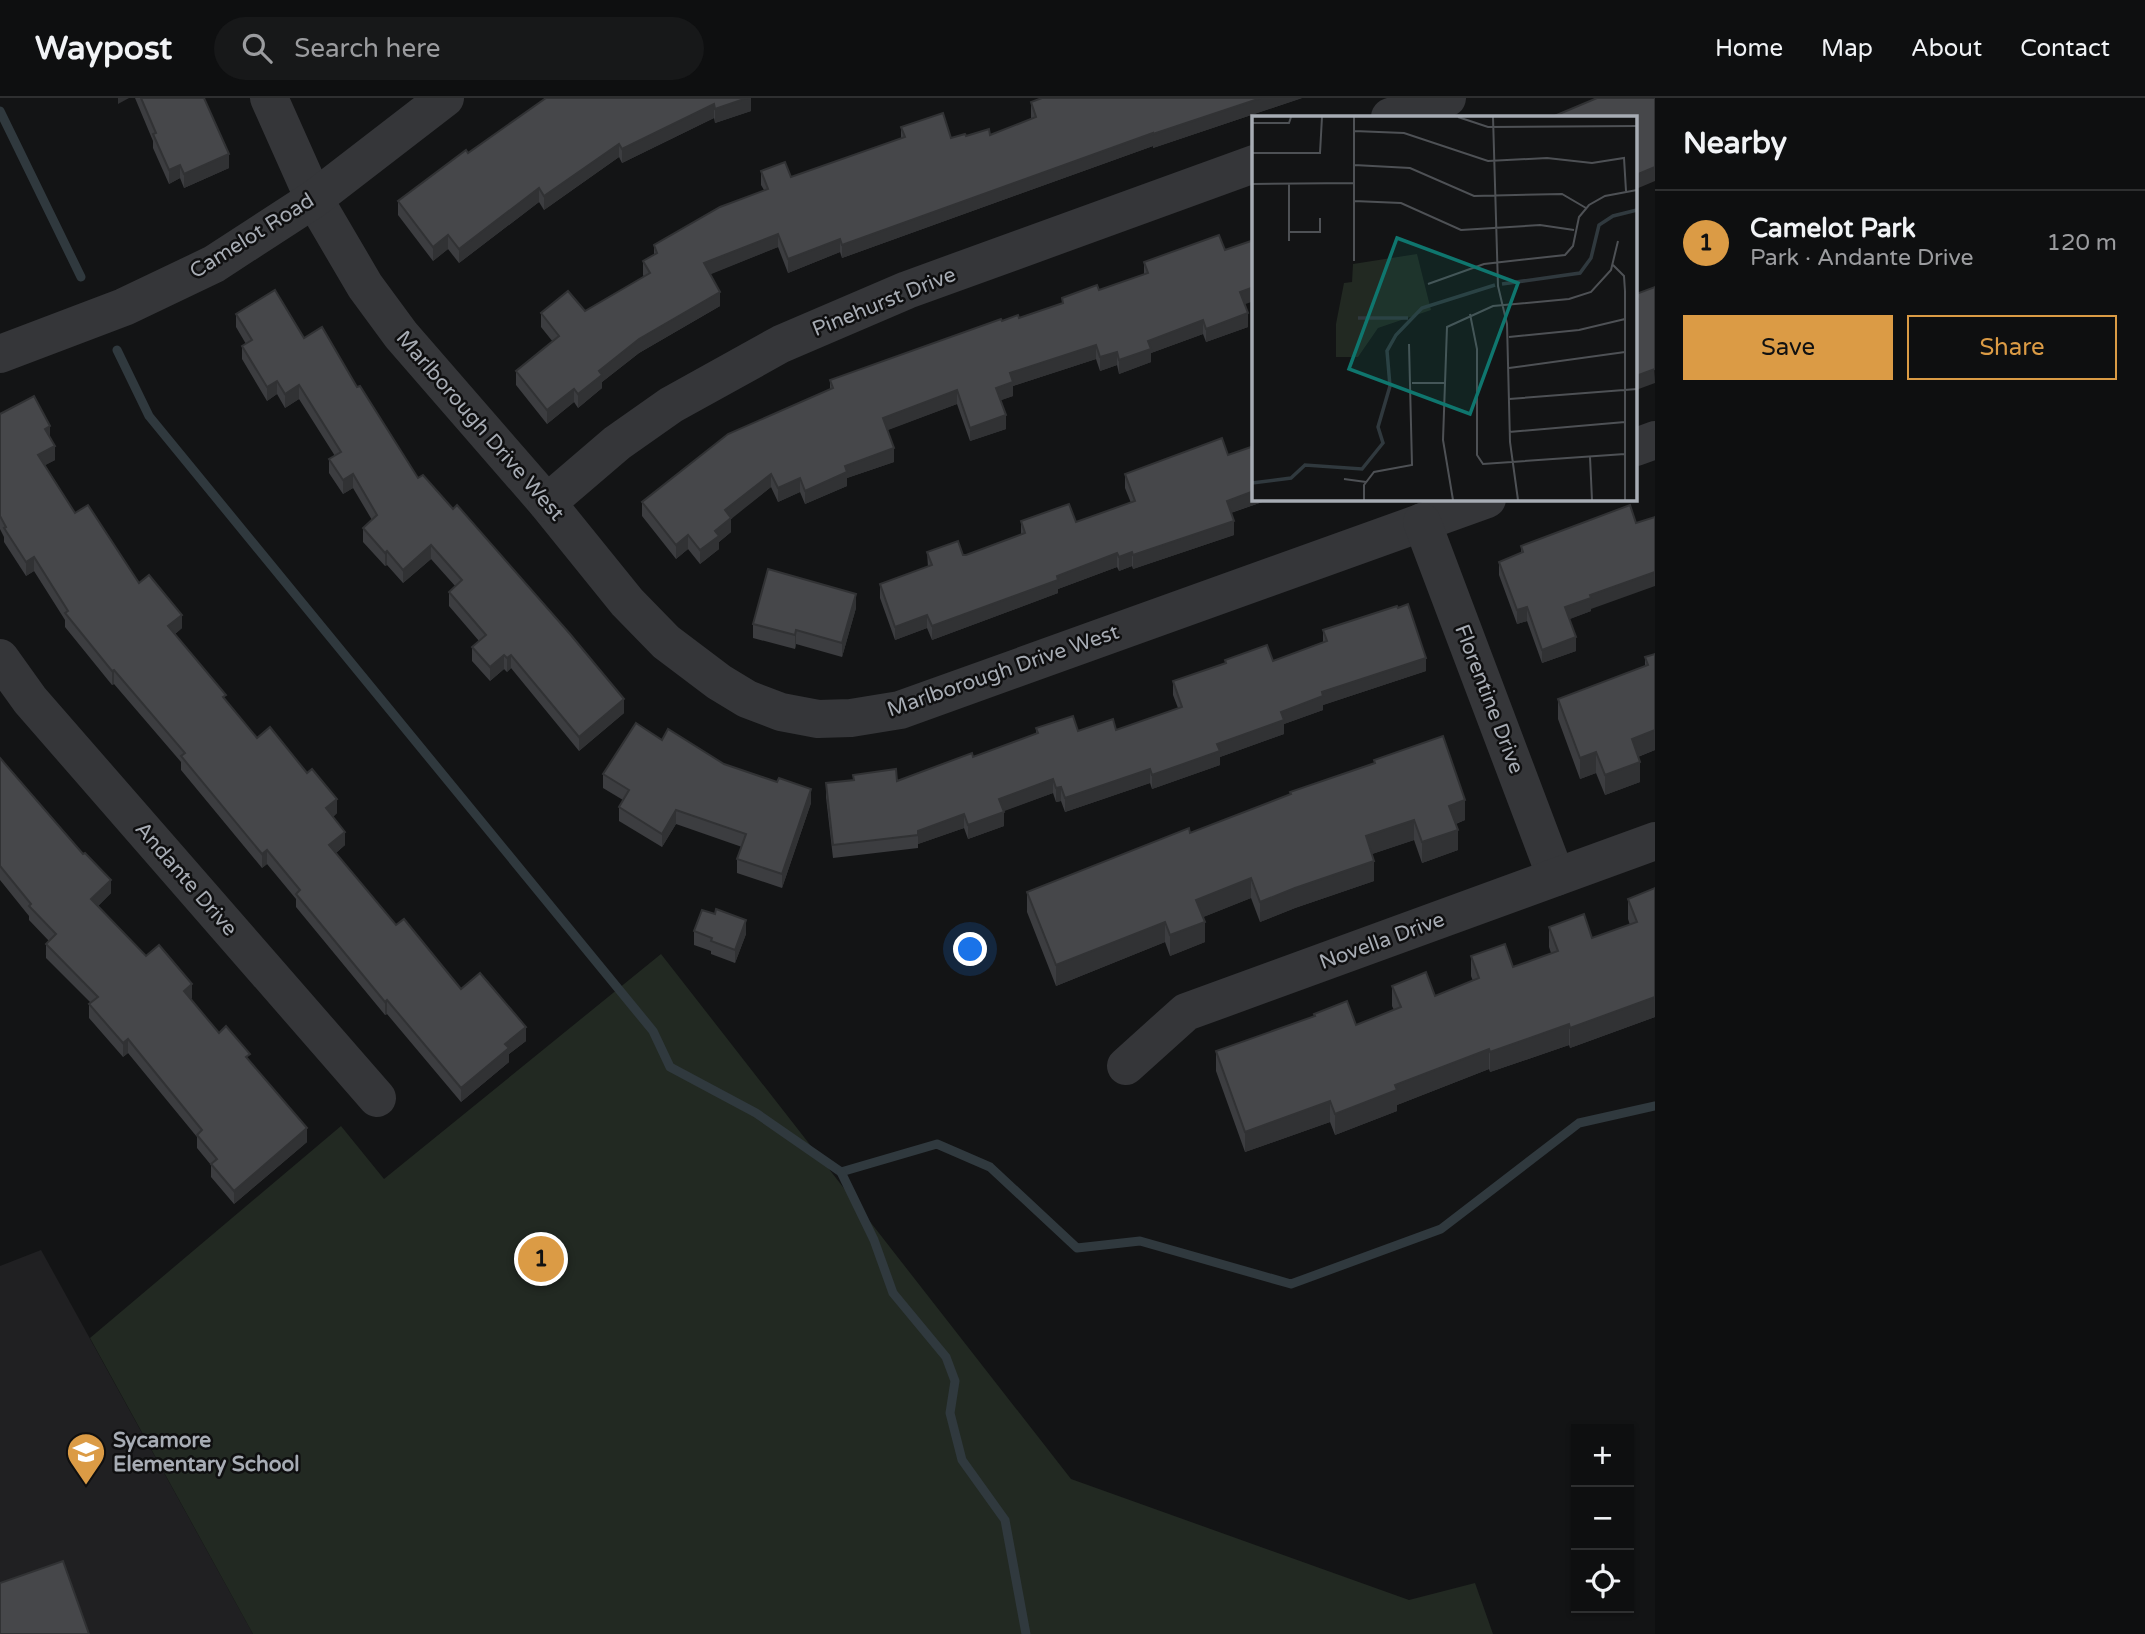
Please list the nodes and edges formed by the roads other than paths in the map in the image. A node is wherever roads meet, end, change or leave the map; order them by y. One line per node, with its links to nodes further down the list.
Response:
1 (269, 98): 6 (street, Marlborough Drive West)
2 (445, 98): 6 (street, Camelot Road)
3 (1447, 98): 4 (street)
4 (1393, 116)
5 (1252, 165): 11 (street, Pinehurst Drive)
6 (314, 199): 7 (street, Camelot Road); 11 (street, Marlborough Drive West)
7 (0, 354)
8 (1655, 440): 9 (street)
9 (1638, 446)
10 (1484, 500): 12 (street, Marlborough Drive West)
11 (547, 503): 12 (street, Marlborough Drive West)
12 (1422, 522): 15 (street, Florentine Drive)
13 (0, 658): 17 (street, Andante Drive)
14 (1655, 841): 15 (street, Novella Drive)
15 (1556, 877): 16 (street, Novella Drive)
16 (1126, 1066)
17 (377, 1098)

